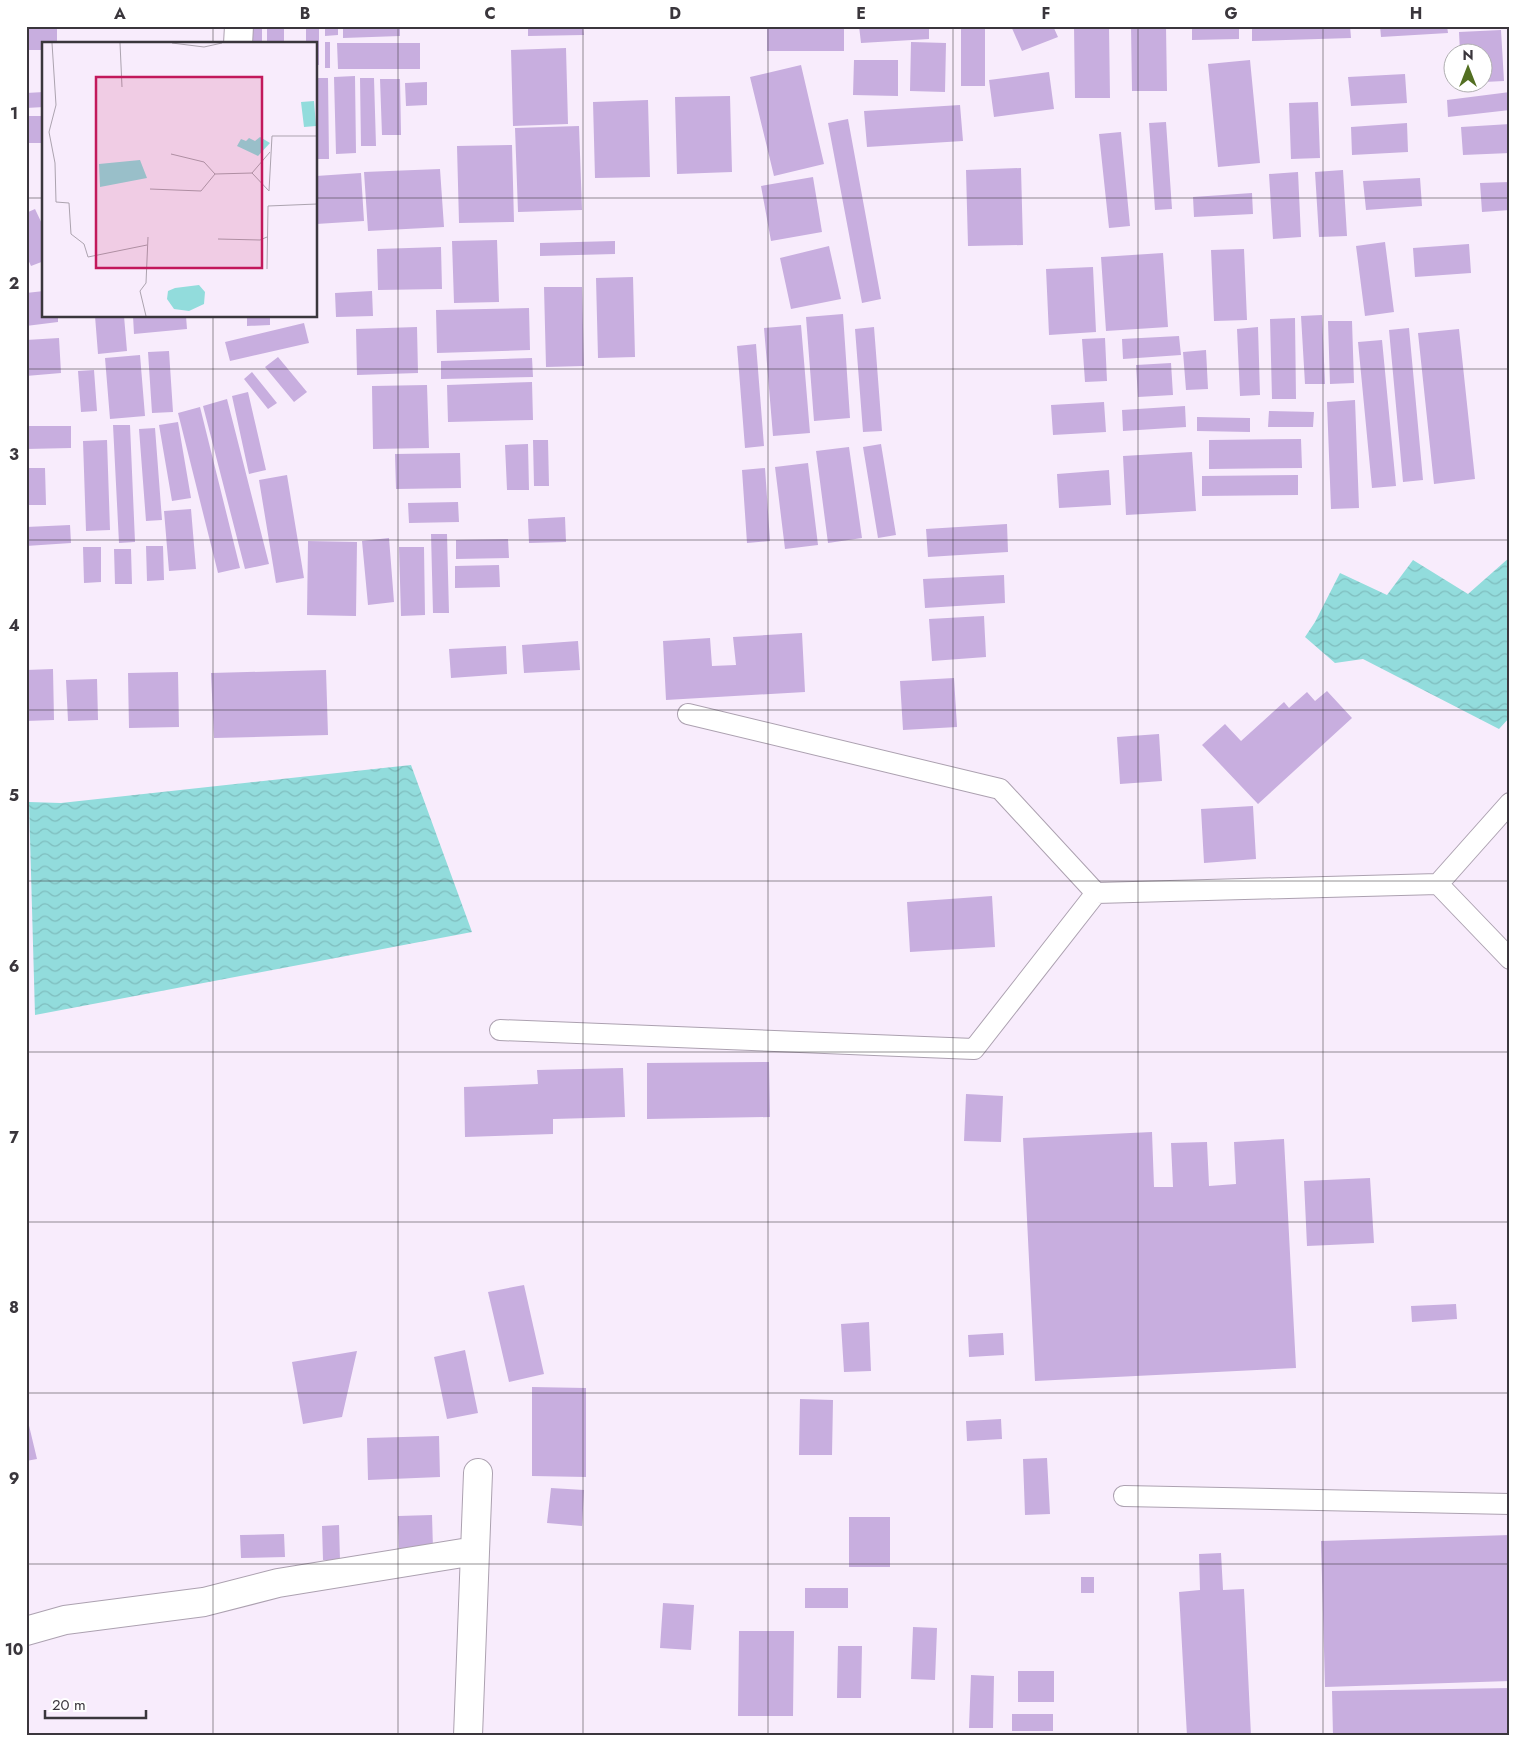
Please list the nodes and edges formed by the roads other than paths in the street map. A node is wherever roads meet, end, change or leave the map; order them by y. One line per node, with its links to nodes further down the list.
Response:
1 (239, 26): 2 (street)
2 (238, 42)
3 (688, 714): 6 (lane)
4 (1510, 803): 5 (lane)
5 (1438, 884): 6 (lane); 7 (lane)
6 (1096, 892): 8 (lane)
7 (1510, 959)
8 (500, 1030)
9 (478, 1473): 12 (street)
10 (1124, 1496): 11 (lane)
11 (1510, 1504)
12 (474, 1551): 13 (street); 14 (street)
13 (26, 1631)
14 (468, 1736)

